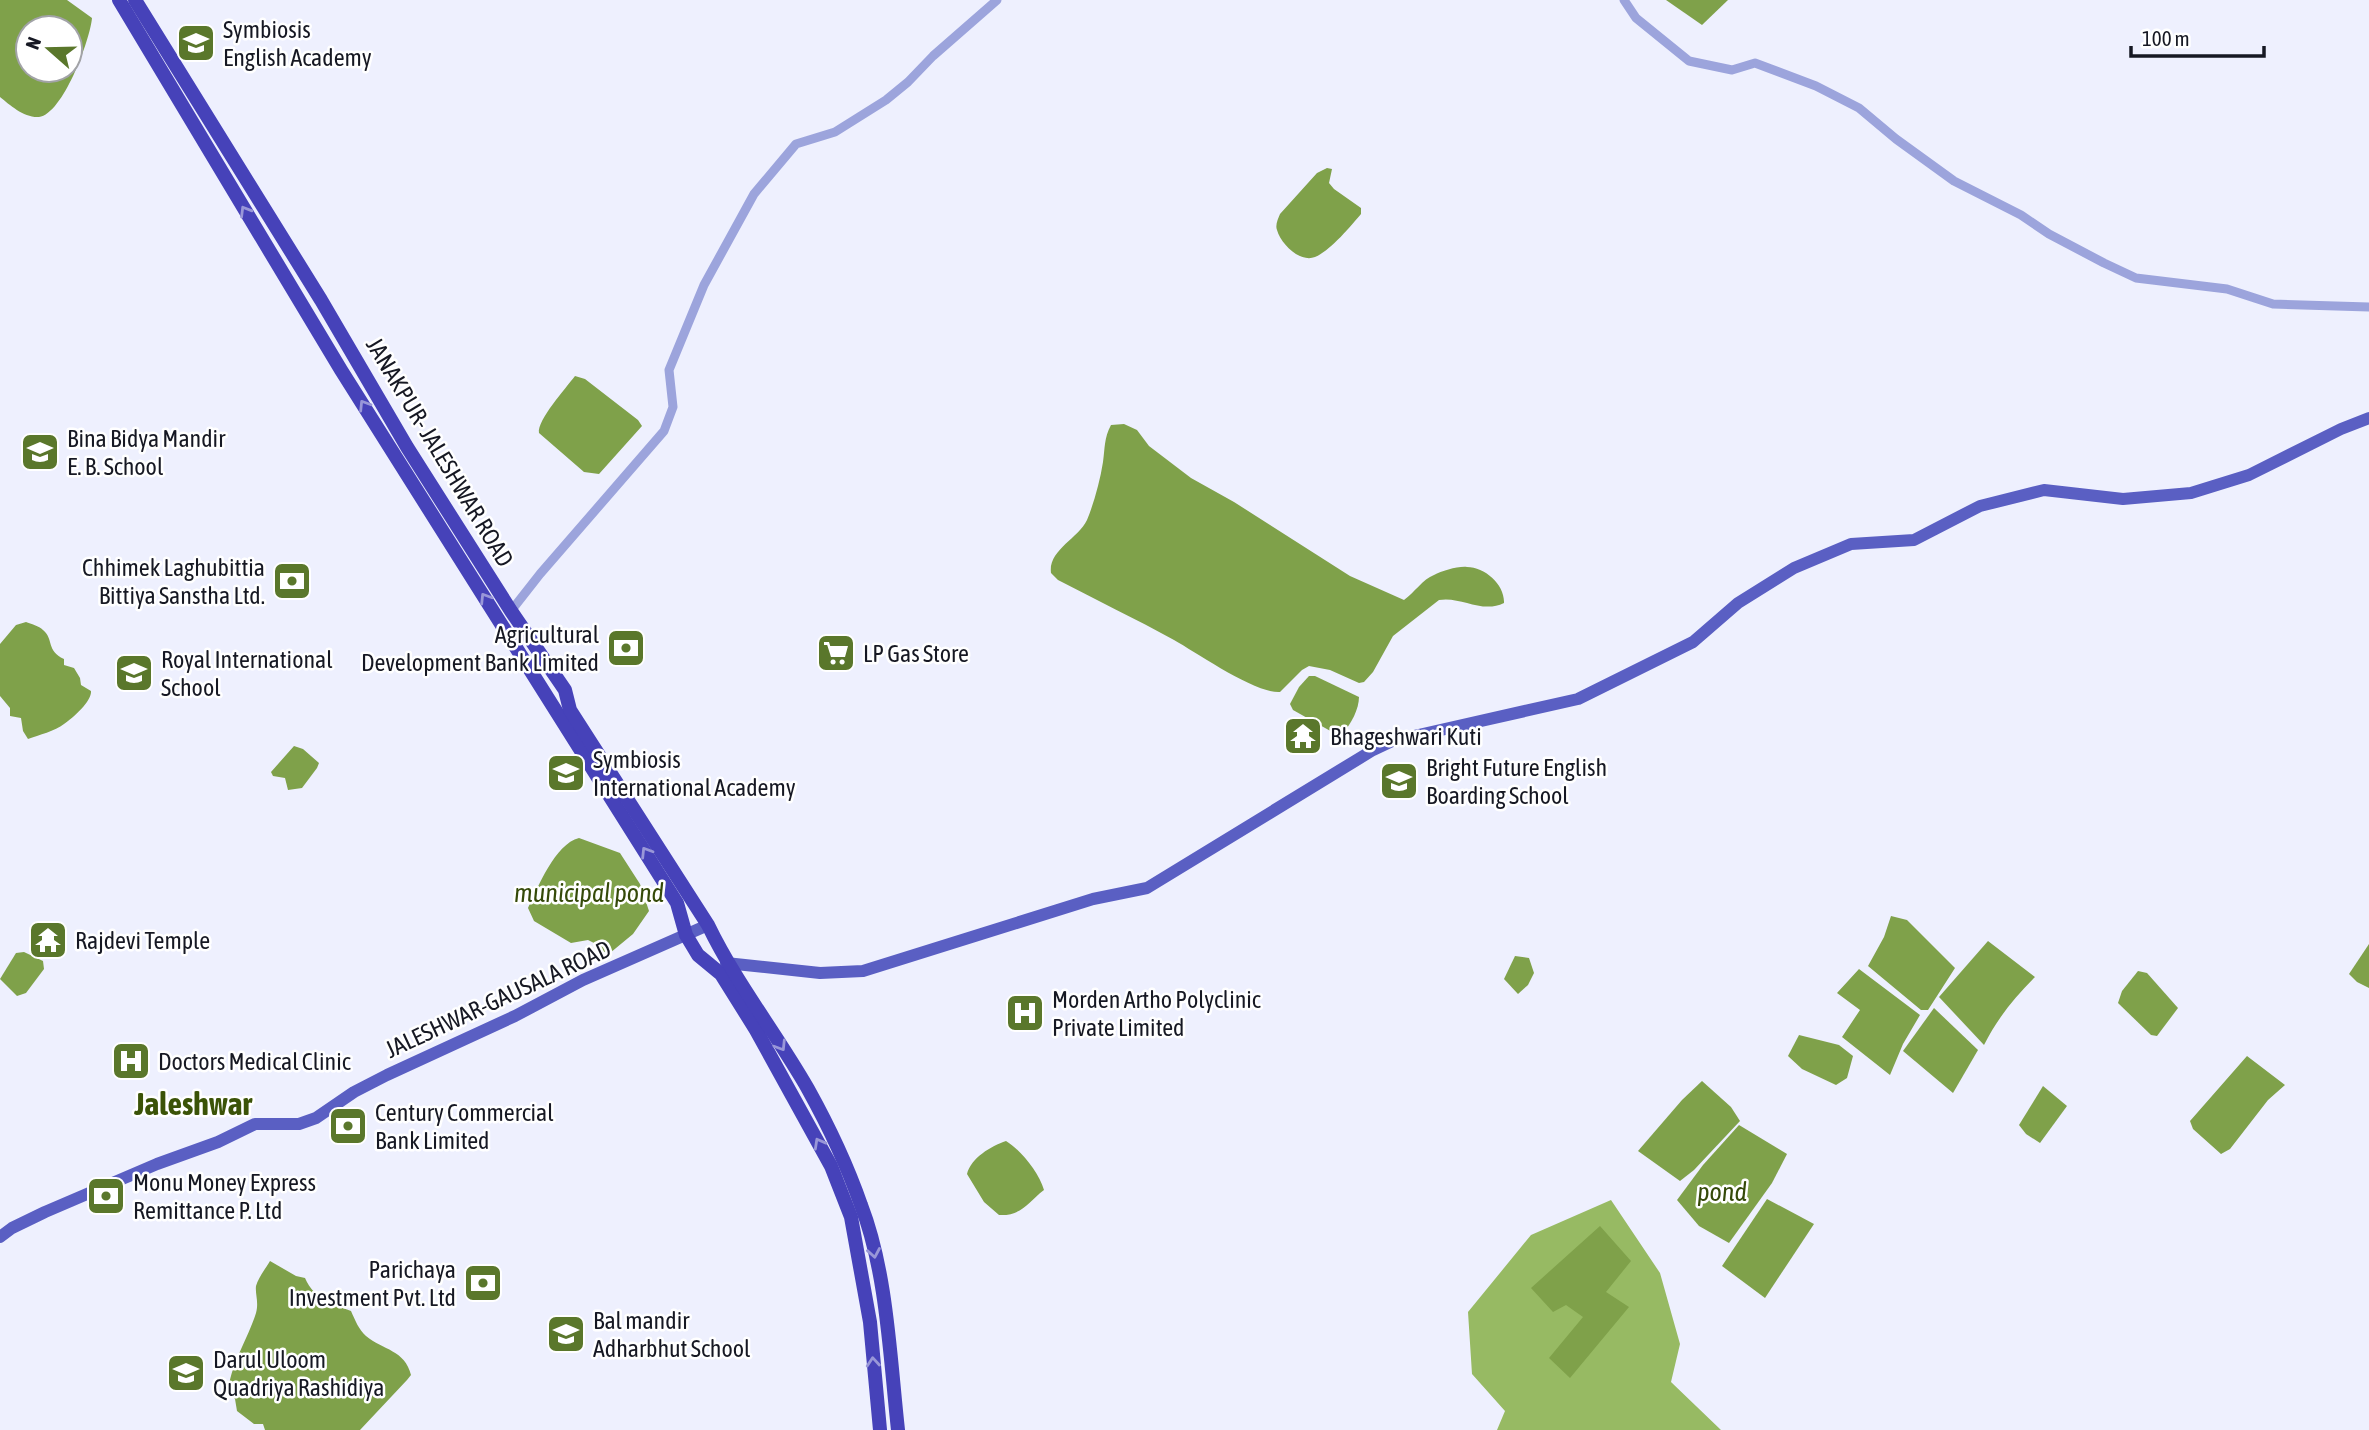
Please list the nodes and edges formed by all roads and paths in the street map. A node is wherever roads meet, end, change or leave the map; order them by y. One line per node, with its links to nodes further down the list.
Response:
1 (119, 0): 9 (highway, one-way to 1)
2 (135, 0): 7 (highway, JANAKPUR- JALESHWAR ROAD)
3 (997, 0): 7 (street)
4 (1624, 0): 5 (street)
5 (2369, 307)
6 (2369, 418): 10 (main road)
7 (511, 611): 8 (highway, JANAKPUR- JALESHWAR ROAD)
8 (708, 925): 9 (main road, JALESHWAR-GAUSALA ROAD); 10 (highway, JANAKPUR- JALESHWAR ROAD)
9 (686, 935): 11 (main road, JALESHWAR-GAUSALA ROAD); 12 (highway, one-way to 9)
10 (726, 963): 13 (highway, JANAKPUR- JALESHWAR ROAD, one-way to 13)
11 (0, 1237)
12 (880, 1430)
13 (898, 1430)

